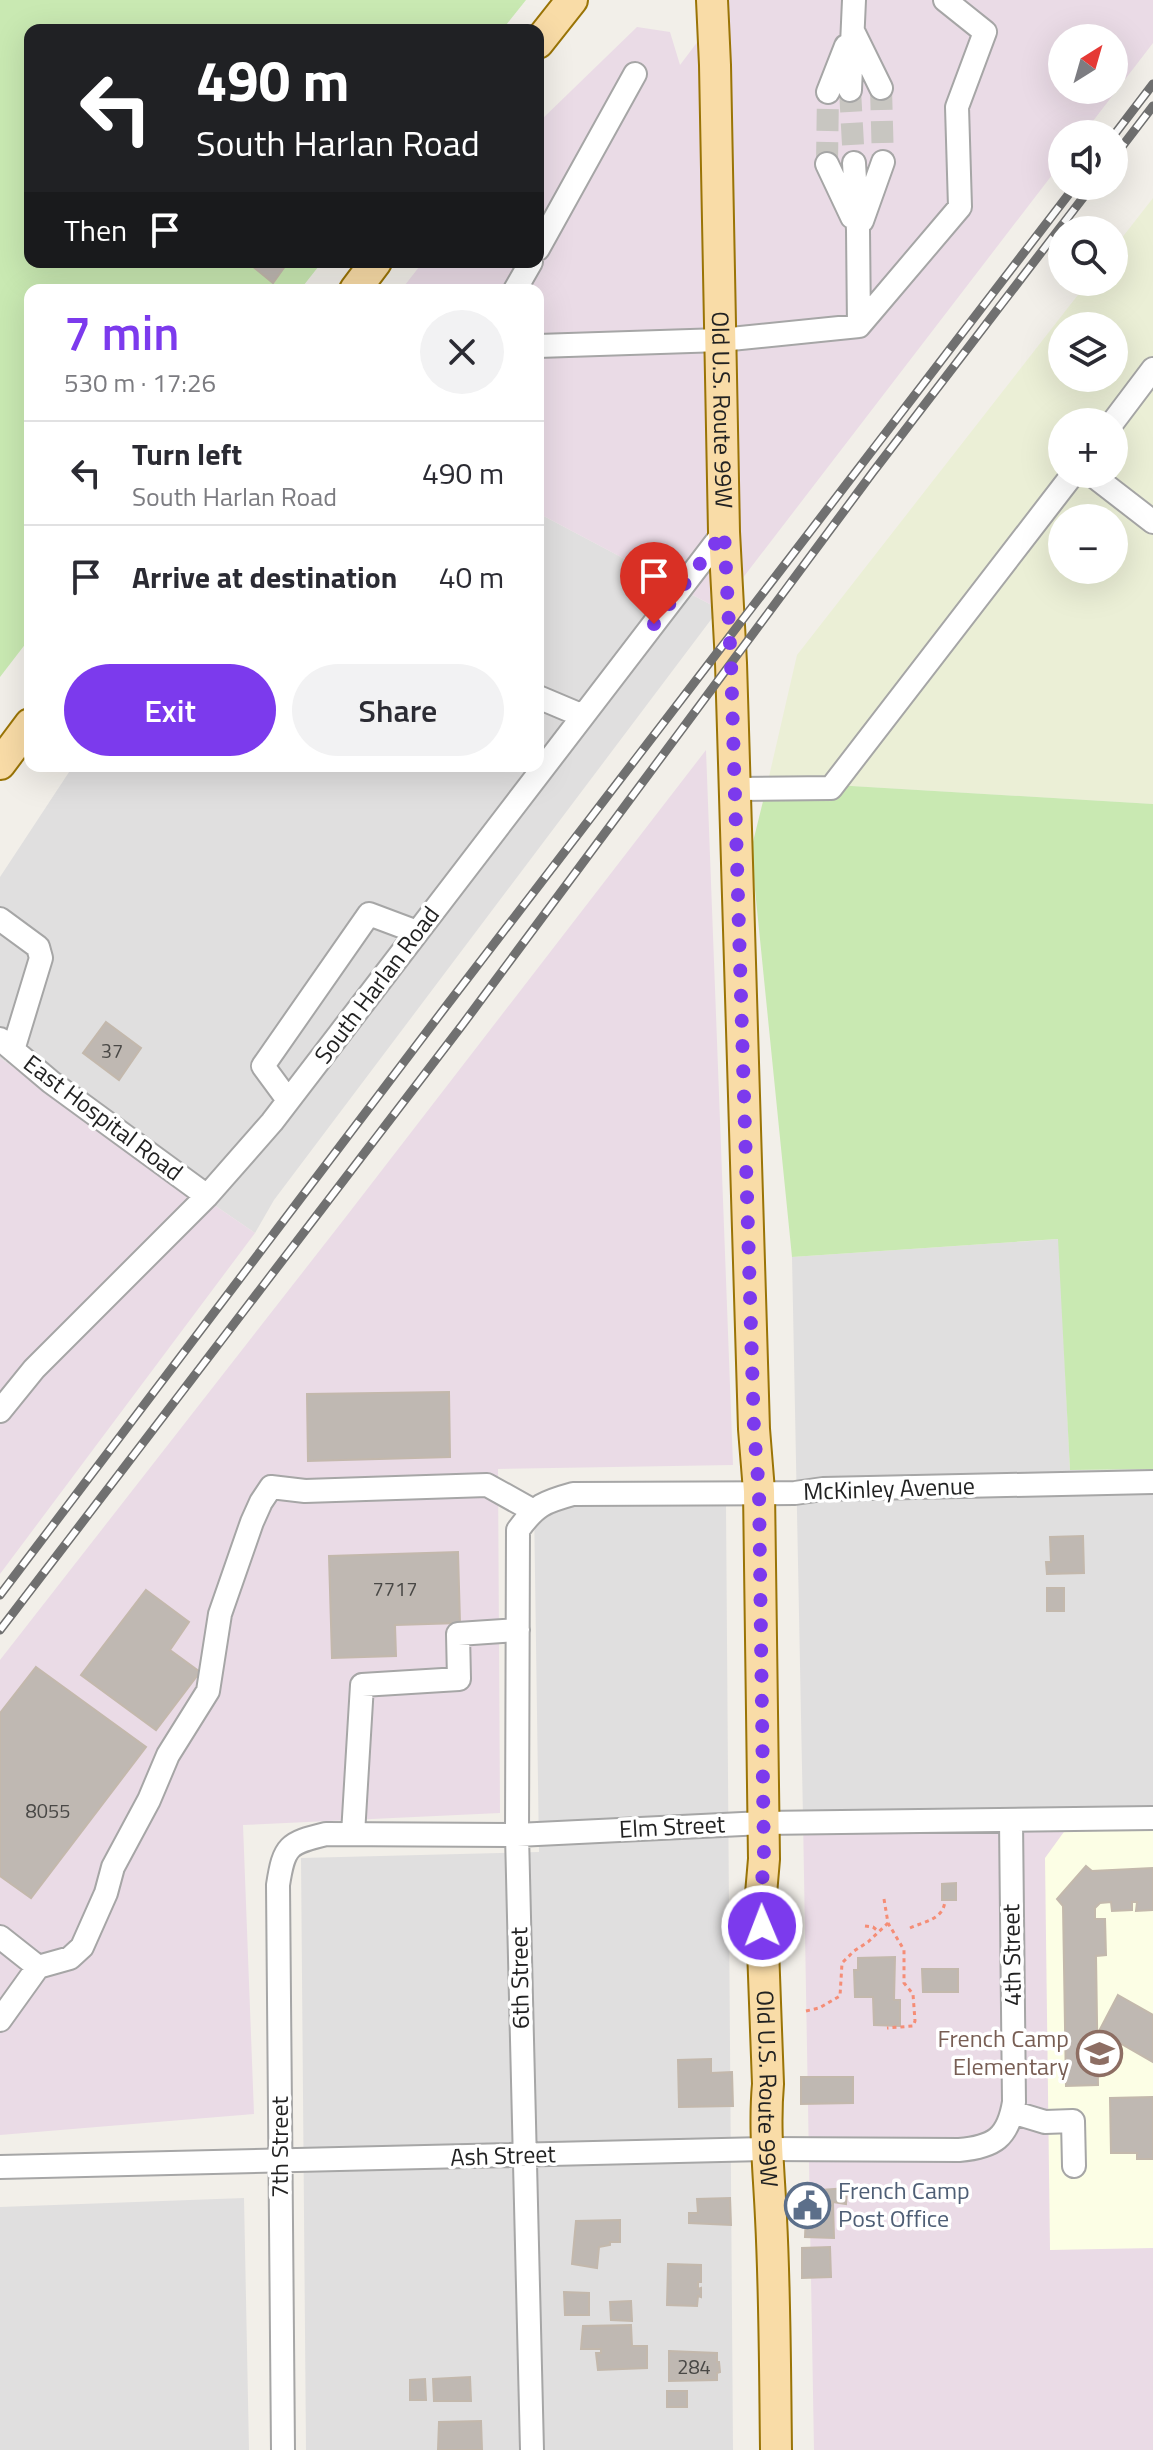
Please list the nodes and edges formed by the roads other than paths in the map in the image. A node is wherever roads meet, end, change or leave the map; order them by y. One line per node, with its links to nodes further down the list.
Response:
1 (854, 0): 5 (street)
2 (945, 0): 16 (street)
3 (572, 3): 6 (main road)
4 (711, 4): 17 (main road, Old U.S. Route 99W)
5 (853, 30): 8 (street); 9 (street); 10 (street)
6 (544, 36)
7 (635, 74): 15 (street)
8 (881, 88)
9 (850, 90)
10 (828, 92)
11 (883, 162): 14 (street)
12 (854, 163): 14 (street)
13 (827, 164): 14 (street)
14 (858, 230): 16 (street)
15 (544, 238)
16 (859, 326): 17 (street)
17 (721, 340): 18 (street); 24 (main road, Old U.S. Route 99W)
18 (544, 346)
19 (1153, 369): 20 (street)
20 (1124, 408)
21 (1062, 488): 31 (street)
22 (1109, 488): 23 (street)
23 (1153, 522)
24 (724, 532): 26 (street, South Harlan Road); 31 (main road, Old U.S. Route 99W)
25 (544, 700): 26 (street)
26 (583, 716): 29 (street, South Harlan Road)
27 (24, 732): 28 (main road)
28 (0, 764)
29 (544, 767)
30 (540, 772): 33 (street, South Harlan Road)
31 (735, 789): 39 (main road, Old U.S. Route 99W)
32 (0, 919): 34 (street)
33 (417, 932): 35 (street, South Harlan Road); 35 (street)
34 (6, 1044): 36 (street, East Hospital Road)
35 (288, 1100): 36 (street, South Harlan Road)
36 (207, 1196): 37 (street, South Harlan Road)
37 (0, 1411)
38 (1153, 1482): 39 (street, McKinley Avenue)
39 (759, 1491): 40 (street, McKinley Avenue); 44 (main road, Old U.S. Route 99W)
40 (532, 1510): 41 (street, 6th Street); 49 (street)
41 (518, 1630): 45 (street); 46 (street, 6th Street)
42 (1153, 1818): 43 (street, Elm Street)
43 (1011, 1821): 44 (street, Elm Street); 51 (street, 4th Street)
44 (763, 1823): 46 (street, Elm Street); 53 (main road, Old U.S. Route 99W)
45 (353, 1834): 46 (street, Elm Street); 47 (street, Elm Street)
46 (517, 1835): 54 (street, 6th Street)
47 (290, 1847): 57 (street, 7th Street)
48 (0, 1937): 49 (street)
49 (38, 1967): 50 (street)
50 (0, 2020)
51 (1012, 2112): 52 (street, 4th Street); 55 (street)
52 (1003, 2135): 53 (street, Ash Street)
53 (766, 2154): 54 (street, Ash Street); 61 (main road, Old U.S. Route 99W)
54 (525, 2160): 57 (street, Ash Street); 60 (street, 6th Street)
55 (1074, 2166)
56 (0, 2167): 57 (street, Ash Street)
57 (279, 2167): 58 (street, Ash Street); 59 (street, 7th Street)
58 (0, 2177)
59 (283, 2450)
60 (532, 2450)
61 (776, 2450)

